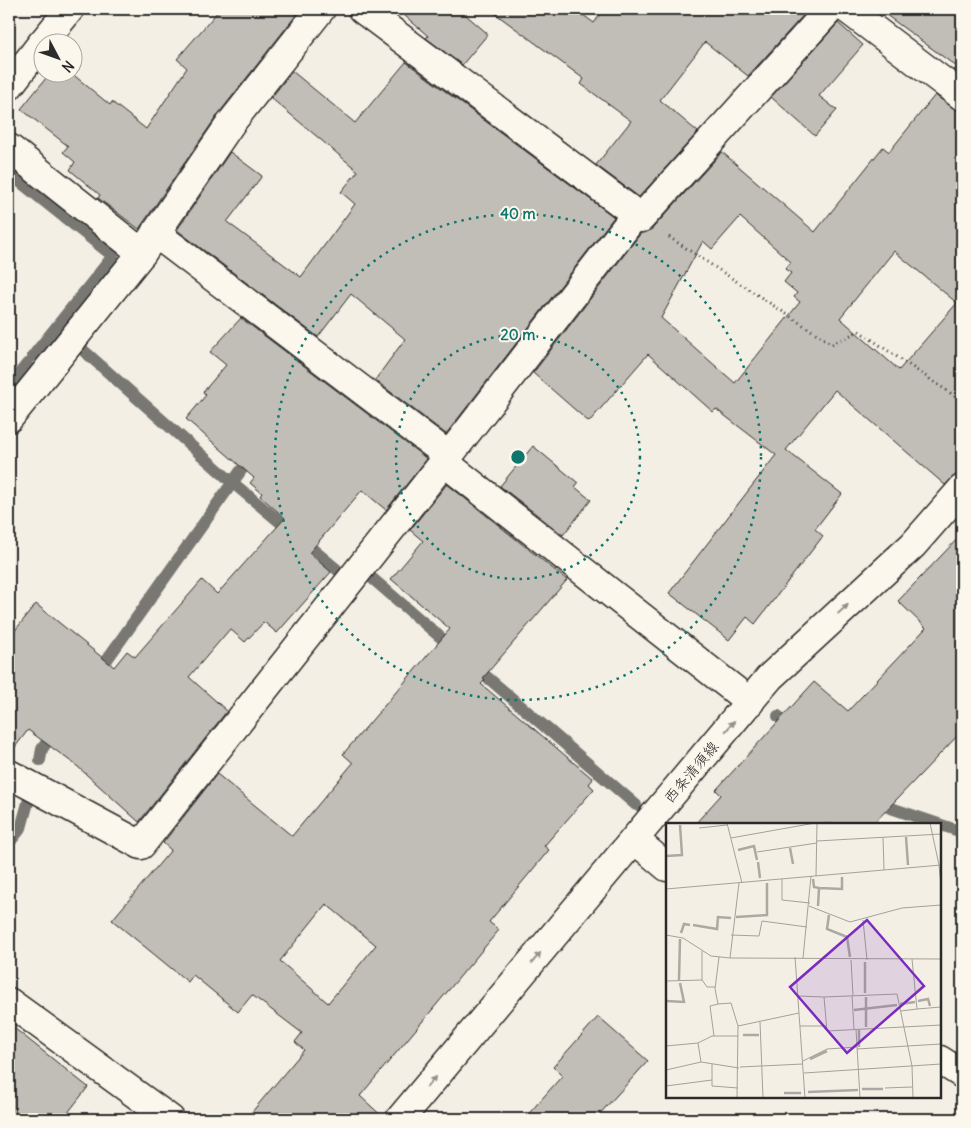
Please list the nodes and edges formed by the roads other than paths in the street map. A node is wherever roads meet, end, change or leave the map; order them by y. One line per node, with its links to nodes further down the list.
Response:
1 (70, 9): 6 (street)
2 (321, 9): 12 (street)
3 (830, 9): 11 (street)
4 (847, 9): 9 (street)
5 (380, 14): 11 (street)
6 (52, 32)
7 (32, 57): 8 (street)
8 (9, 86)
9 (962, 96)
10 (9, 148): 12 (street)
11 (638, 216): 14 (street)
12 (148, 243): 13 (street); 14 (street)
13 (9, 418)
14 (447, 459): 16 (street); 17 (street)
15 (962, 489): 16 (street, 西条清須線, one-way to 15)
16 (750, 702): 18 (street, 西条清須線, one-way to 16)
17 (9, 774)
18 (635, 840): 19 (street); 24 (street, 西条清須線, one-way to 18)
19 (666, 866)
20 (9, 1002): 23 (street)
21 (941, 1061): 22 (street)
22 (962, 1074)
23 (170, 1119)
24 (400, 1119)

